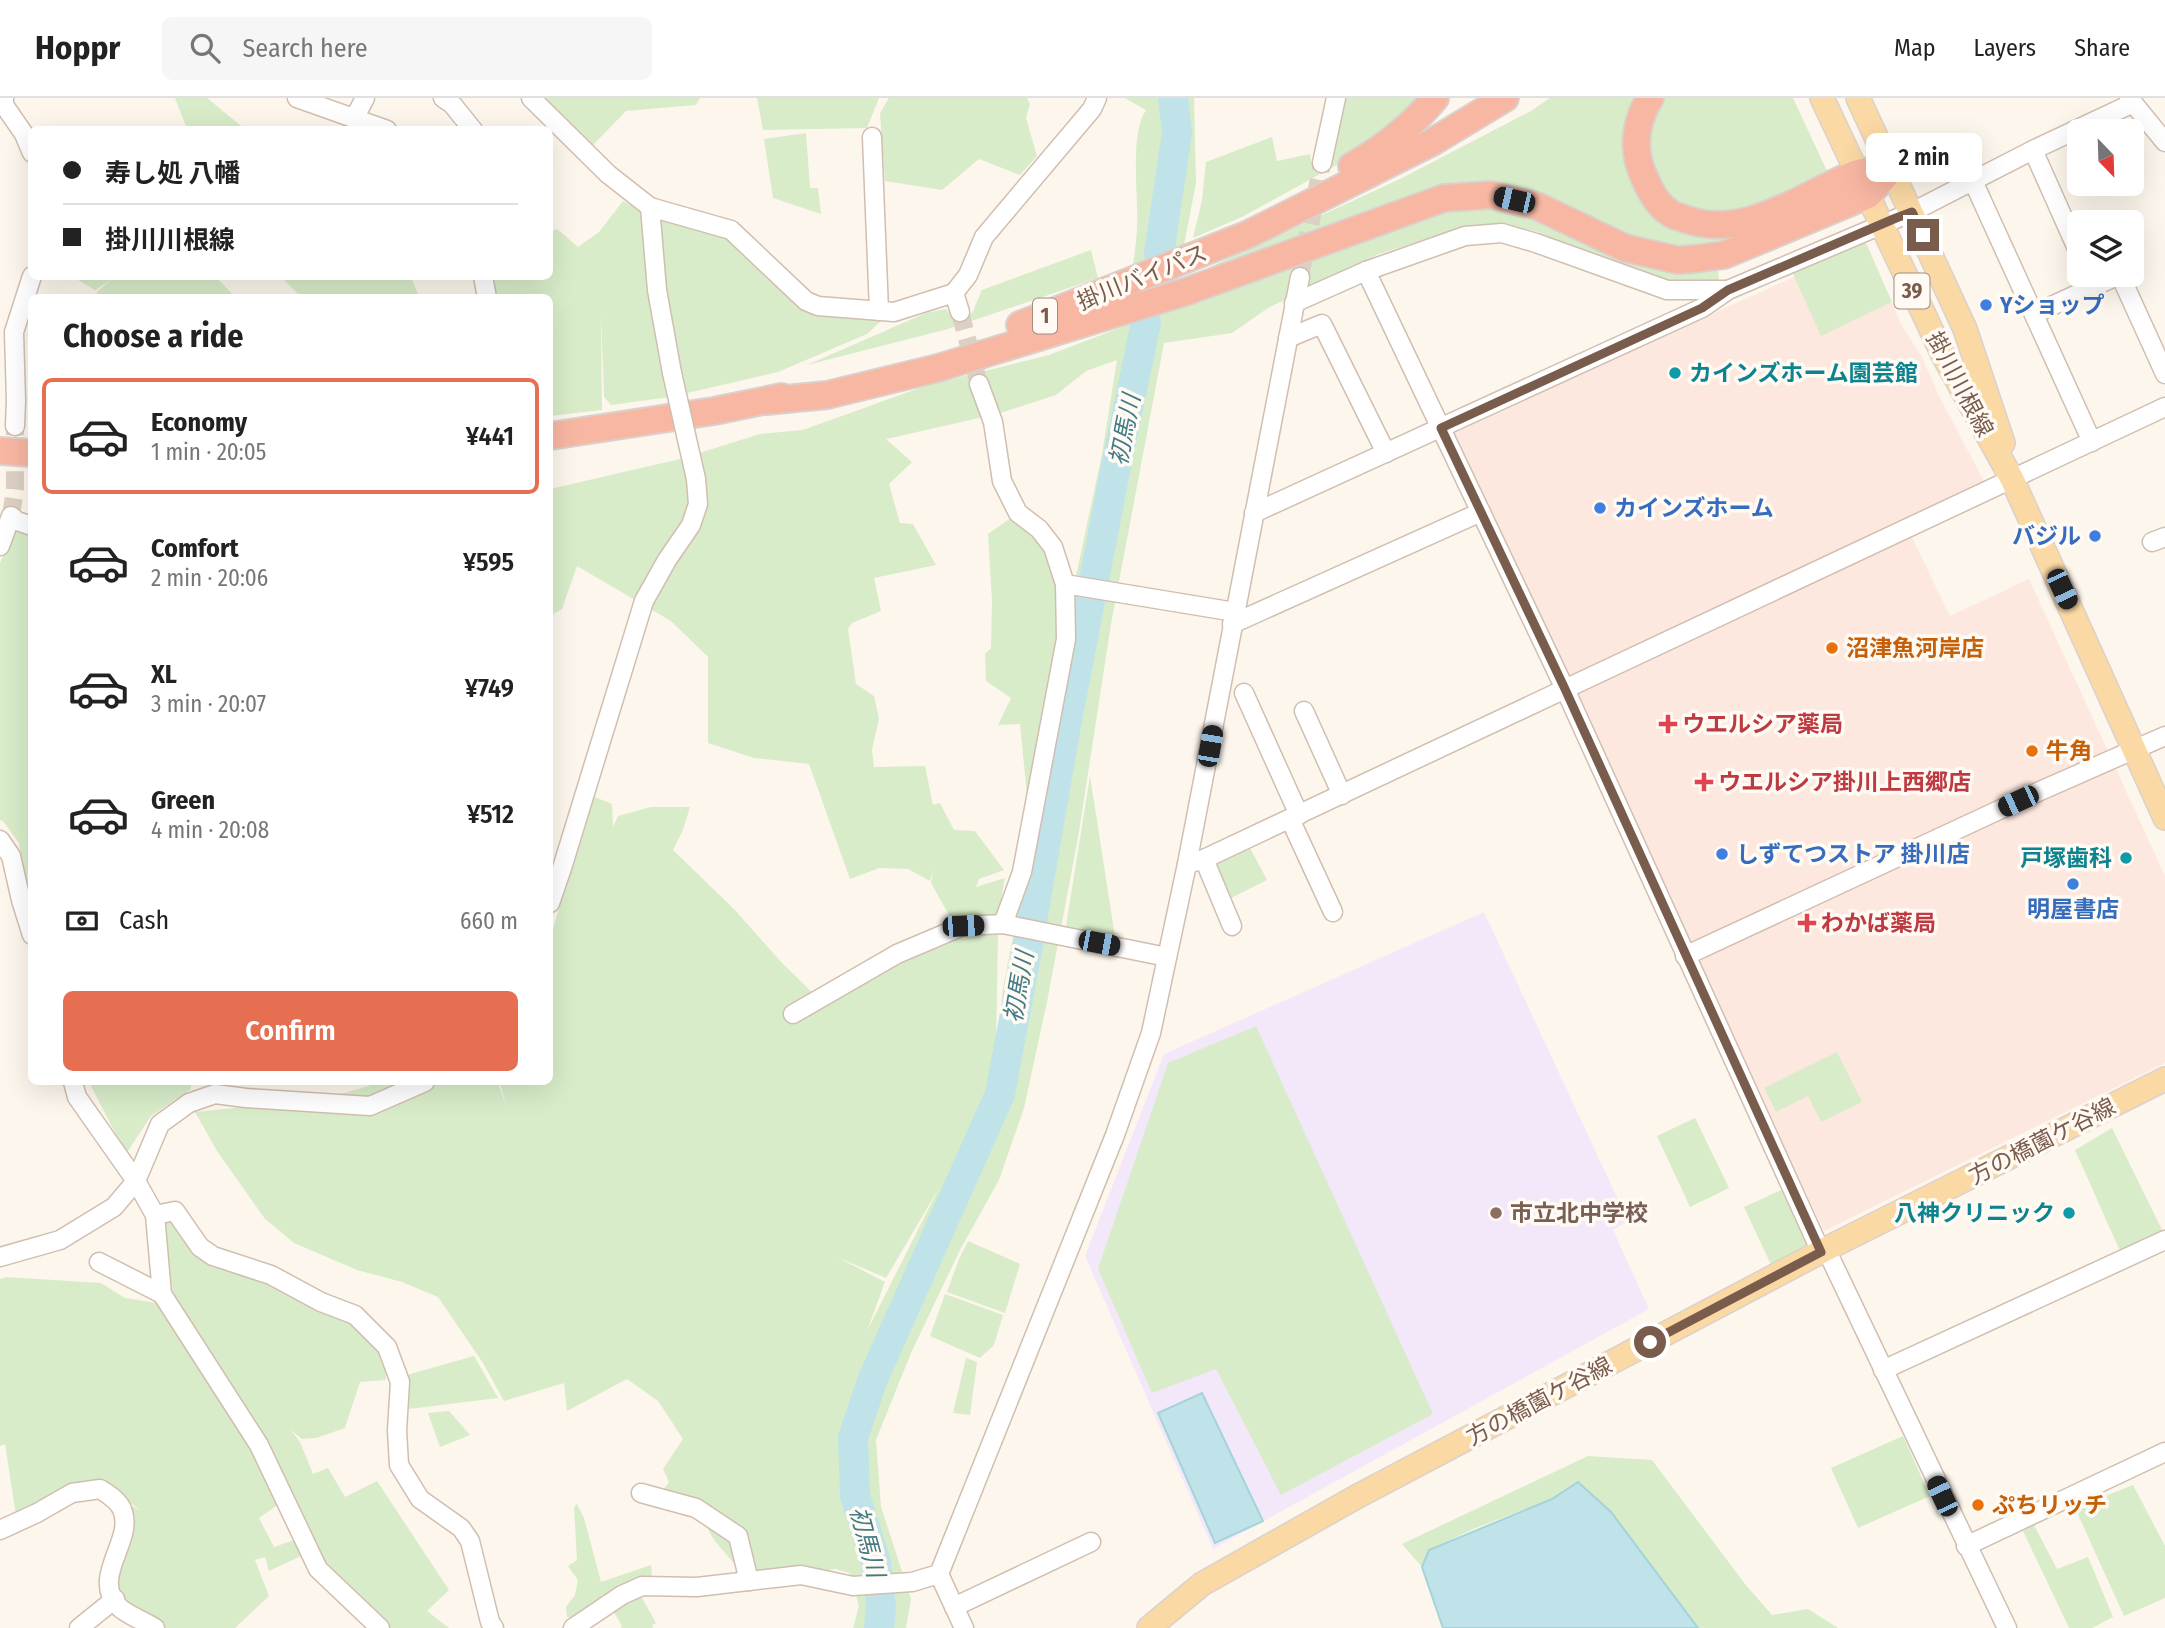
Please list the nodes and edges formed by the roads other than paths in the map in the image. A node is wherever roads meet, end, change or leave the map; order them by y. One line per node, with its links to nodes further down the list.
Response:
1 (297, 98): 14 (street)
2 (365, 98): 14 (street)
3 (443, 98): 16 (street)
4 (531, 98): 25 (street)
5 (1097, 98): 36 (street)
6 (1336, 98): 21 (street)
7 (1434, 98): 29 (highway)
8 (1505, 98): 29 (highway, 掛川バイパス / 1)
9 (1650, 98): 24 (highway)
10 (1822, 98): 24 (main road, 掛川川根線 / 39)
11 (1858, 98): 22 (main road, 掛川川根線 / 39)
12 (2131, 100): 18 (street); 20 (street)
13 (3, 103): 19 (street)
14 (355, 117): 15 (street)
15 (377, 126)
16 (470, 126)
17 (872, 137): 38 (street)
18 (2165, 142)
19 (28, 144)
20 (2033, 150): 23 (street); 28 (street)
21 (1322, 163)
22 (1892, 168): 24 (highway); 26 (main road, 掛川川根線 / 39)
23 (1973, 180): 26 (street); 40 (street)
24 (1863, 184): 27 (main road, 掛川川根線 / 39); 44 (highway)
25 (650, 207): 38 (street); 70 (street, bridge)
26 (1912, 212): 27 (street); 53 (main road, 掛川川根線 / 39)
27 (1881, 224): 35 (street); 53 (main road, 掛川川根線 / 39)
28 (2067, 226)
29 (1173, 265): 44 (highway, 掛川バイパス / 1)
30 (1366, 271): 35 (street); 37 (street); 47 (street)
31 (1300, 277): 37 (street)
32 (31, 280): 46 (street)
33 (2081, 287): 40 (street)
34 (2125, 287): 42 (street)
35 (1728, 290): 47 (street)
36 (954, 293): 38 (street); 39 (street)
37 (1294, 303): 41 (street)
38 (879, 311)
39 (960, 312)
40 (2034, 314): 49 (street)
41 (1288, 338): 52 (street); 55 (street)
42 (2165, 374)
43 (979, 384): 58 (street)
44 (766, 401): 48 (highway, 掛川バイパス / 1)
45 (2165, 407): 49 (street)
46 (10, 414)
47 (1441, 428): 52 (street); 54 (street)
48 (553, 436)
49 (2092, 442): 53 (street)
50 (0, 452): 51 (highway)
51 (28, 453)
52 (1386, 453): 55 (street)
53 (2012, 480): 60 (street); 64 (main road, 掛川川根線 / 39)
54 (1481, 512): 59 (street); 60 (street)
55 (1254, 513): 59 (street)
56 (28, 525): 57 (street)
57 (0, 546)
58 (1071, 584): 59 (street); 73 (street)
59 (1233, 618): 69 (street)
60 (1565, 689): 65 (street); 75 (street)
61 (1244, 693): 66 (street)
62 (1304, 711): 65 (street)
63 (2165, 736): 64 (street)
64 (2134, 751): 67 (main road, 掛川川根線 / 39); 75 (street)
65 (1342, 795): 66 (street)
66 (1295, 817): 69 (street); 71 (street)
67 (2165, 818)
68 (0, 840): 72 (street)
69 (1196, 862): 74 (street); 76 (street)
70 (553, 894)
71 (1333, 912)
72 (28, 923)
73 (1007, 925): 76 (street); 77 (street)
74 (1232, 926)
75 (1685, 956): 84 (street)
76 (1167, 957): 94 (street)
77 (793, 1014)
78 (2165, 1079): 84 (main road, 方の橋薗ケ谷線)
79 (75, 1085): 81 (street)
80 (418, 1085): 81 (street)
81 (136, 1181): 82 (street); 85 (street)
82 (155, 1214): 87 (street); 101 (street)
83 (2165, 1240): 88 (street)
84 (1824, 1250): 88 (street); 104 (main road, 方の橋薗ケ谷線)
85 (0, 1257)
86 (99, 1262): 87 (street)
87 (162, 1294): 100 (street)
88 (1883, 1370): 93 (street)
89 (2165, 1452): 93 (street)
90 (641, 1493): 95 (street)
91 (0, 1530): 96 (street)
92 (1091, 1542): 97 (street)
93 (1966, 1546): 105 (street)
94 (939, 1574): 95 (street); 97 (street)
95 (749, 1581): 102 (street)
96 (115, 1599): 98 (street); 99 (street)
97 (954, 1607): 103 (street)
98 (79, 1628)
99 (155, 1628)
100 (380, 1628)
101 (494, 1628)
102 (573, 1628)
103 (964, 1628)
104 (1149, 1628)
105 (2007, 1628)

